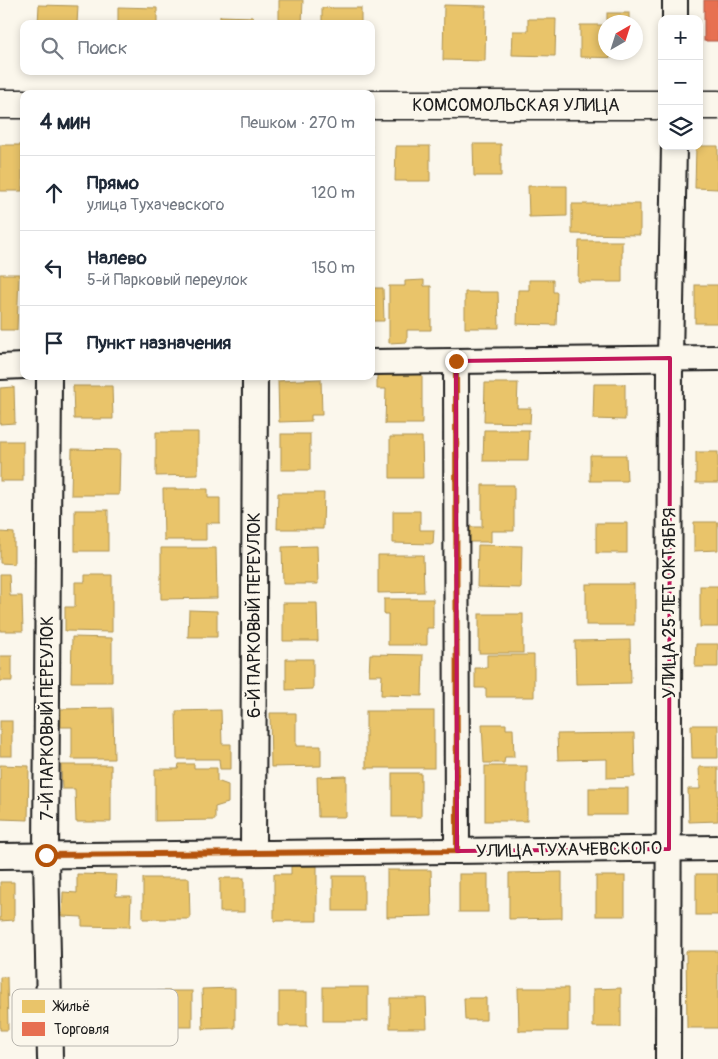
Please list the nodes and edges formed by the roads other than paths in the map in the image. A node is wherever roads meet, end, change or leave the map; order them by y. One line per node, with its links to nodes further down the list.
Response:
1 (675, 0): 2 (street)
2 (675, 15)
3 (0, 104): 4 (main road)
4 (20, 104)
5 (375, 105): 6 (main road, КОМСОМОЛЬСКАЯ УЛИЦА)
6 (658, 105)
7 (703, 105): 8 (main road)
8 (718, 105)
9 (674, 150): 10 (street, УЛИЦА 25 ЛЕТ ОКТЯБРЯ)
10 (670, 358): 11 (street); 12 (street); 19 (street, УЛИЦА 25 ЛЕТ ОКТЯБРЯ)
11 (718, 358)
12 (456, 361): 13 (street); 20 (street)
13 (375, 362)
14 (20, 366): 15 (street)
15 (0, 367)
16 (49, 380): 22 (street, 7-Й ПАРКОВЫЙ ПЕРЕУЛОК)
17 (255, 380): 21 (street, 6-Й ПАРКОВЫЙ ПЕРЕУЛОК)
18 (718, 848): 19 (street, УЛИЦА ТУХАЧЕВСКОГО)
19 (669, 849): 20 (street, УЛИЦА ТУХАЧЕВСКОГО); 27 (street, УЛИЦА 25 ЛЕТ ОКТЯБРЯ)
20 (457, 851): 21 (street, УЛИЦА ТУХАЧЕВСКОГО)
21 (253, 853): 22 (street, УЛИЦА ТУХАЧЕВСКОГО)
22 (46, 855): 23 (street, УЛИЦА ТУХАЧЕВСКОГО); 24 (street, 7-Й ПАРКОВЫЙ ПЕРЕУЛОК)
23 (0, 856)
24 (49, 989)
25 (50, 1046): 26 (street, 7-Й ПАРКОВЫЙ ПЕРЕУЛОК)
26 (50, 1059)
27 (668, 1059)

